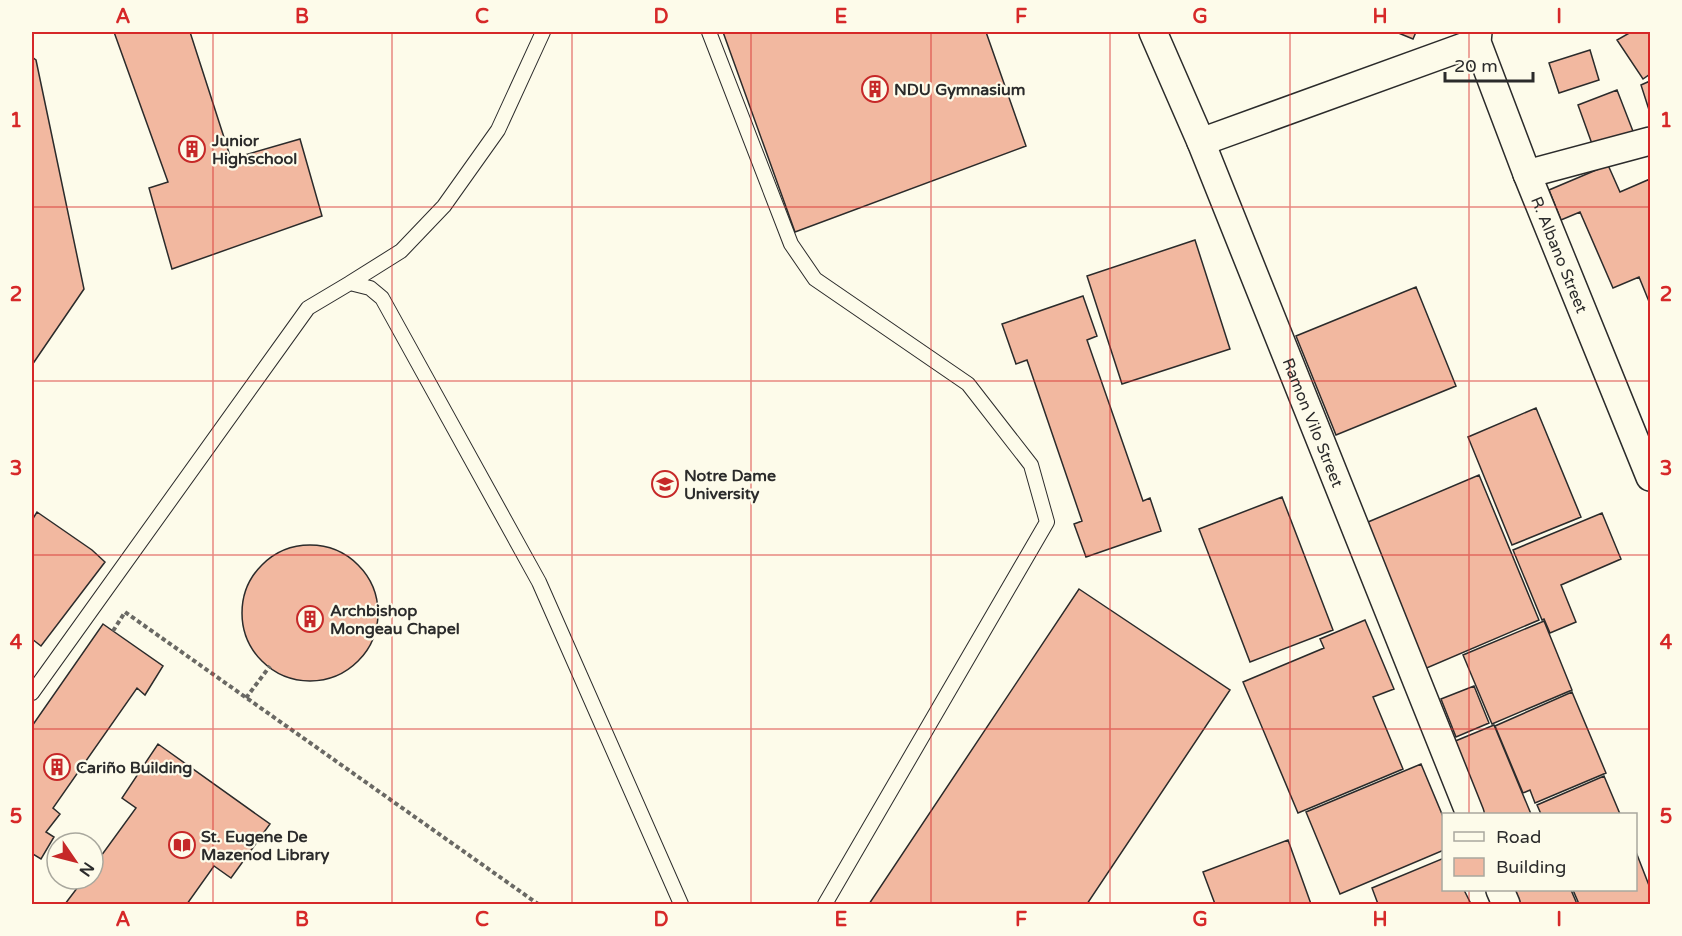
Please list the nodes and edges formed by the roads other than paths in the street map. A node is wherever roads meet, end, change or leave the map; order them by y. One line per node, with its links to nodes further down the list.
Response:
1 (543, 32): 8 (lane)
2 (709, 32): 13 (lane)
3 (1153, 32): 6 (street, Ramon Vilo Street)
4 (1478, 37): 6 (street); 7 (street, R. Albano Street)
5 (1650, 141): 7 (street)
6 (1201, 142): 11 (street, Ramon Vilo Street)
7 (1527, 174): 9 (street, R. Albano Street)
8 (350, 283): 10 (lane); 12 (lane)
9 (1650, 477)
10 (32, 693)
11 (1470, 813)
12 (681, 904)
13 (825, 904)

